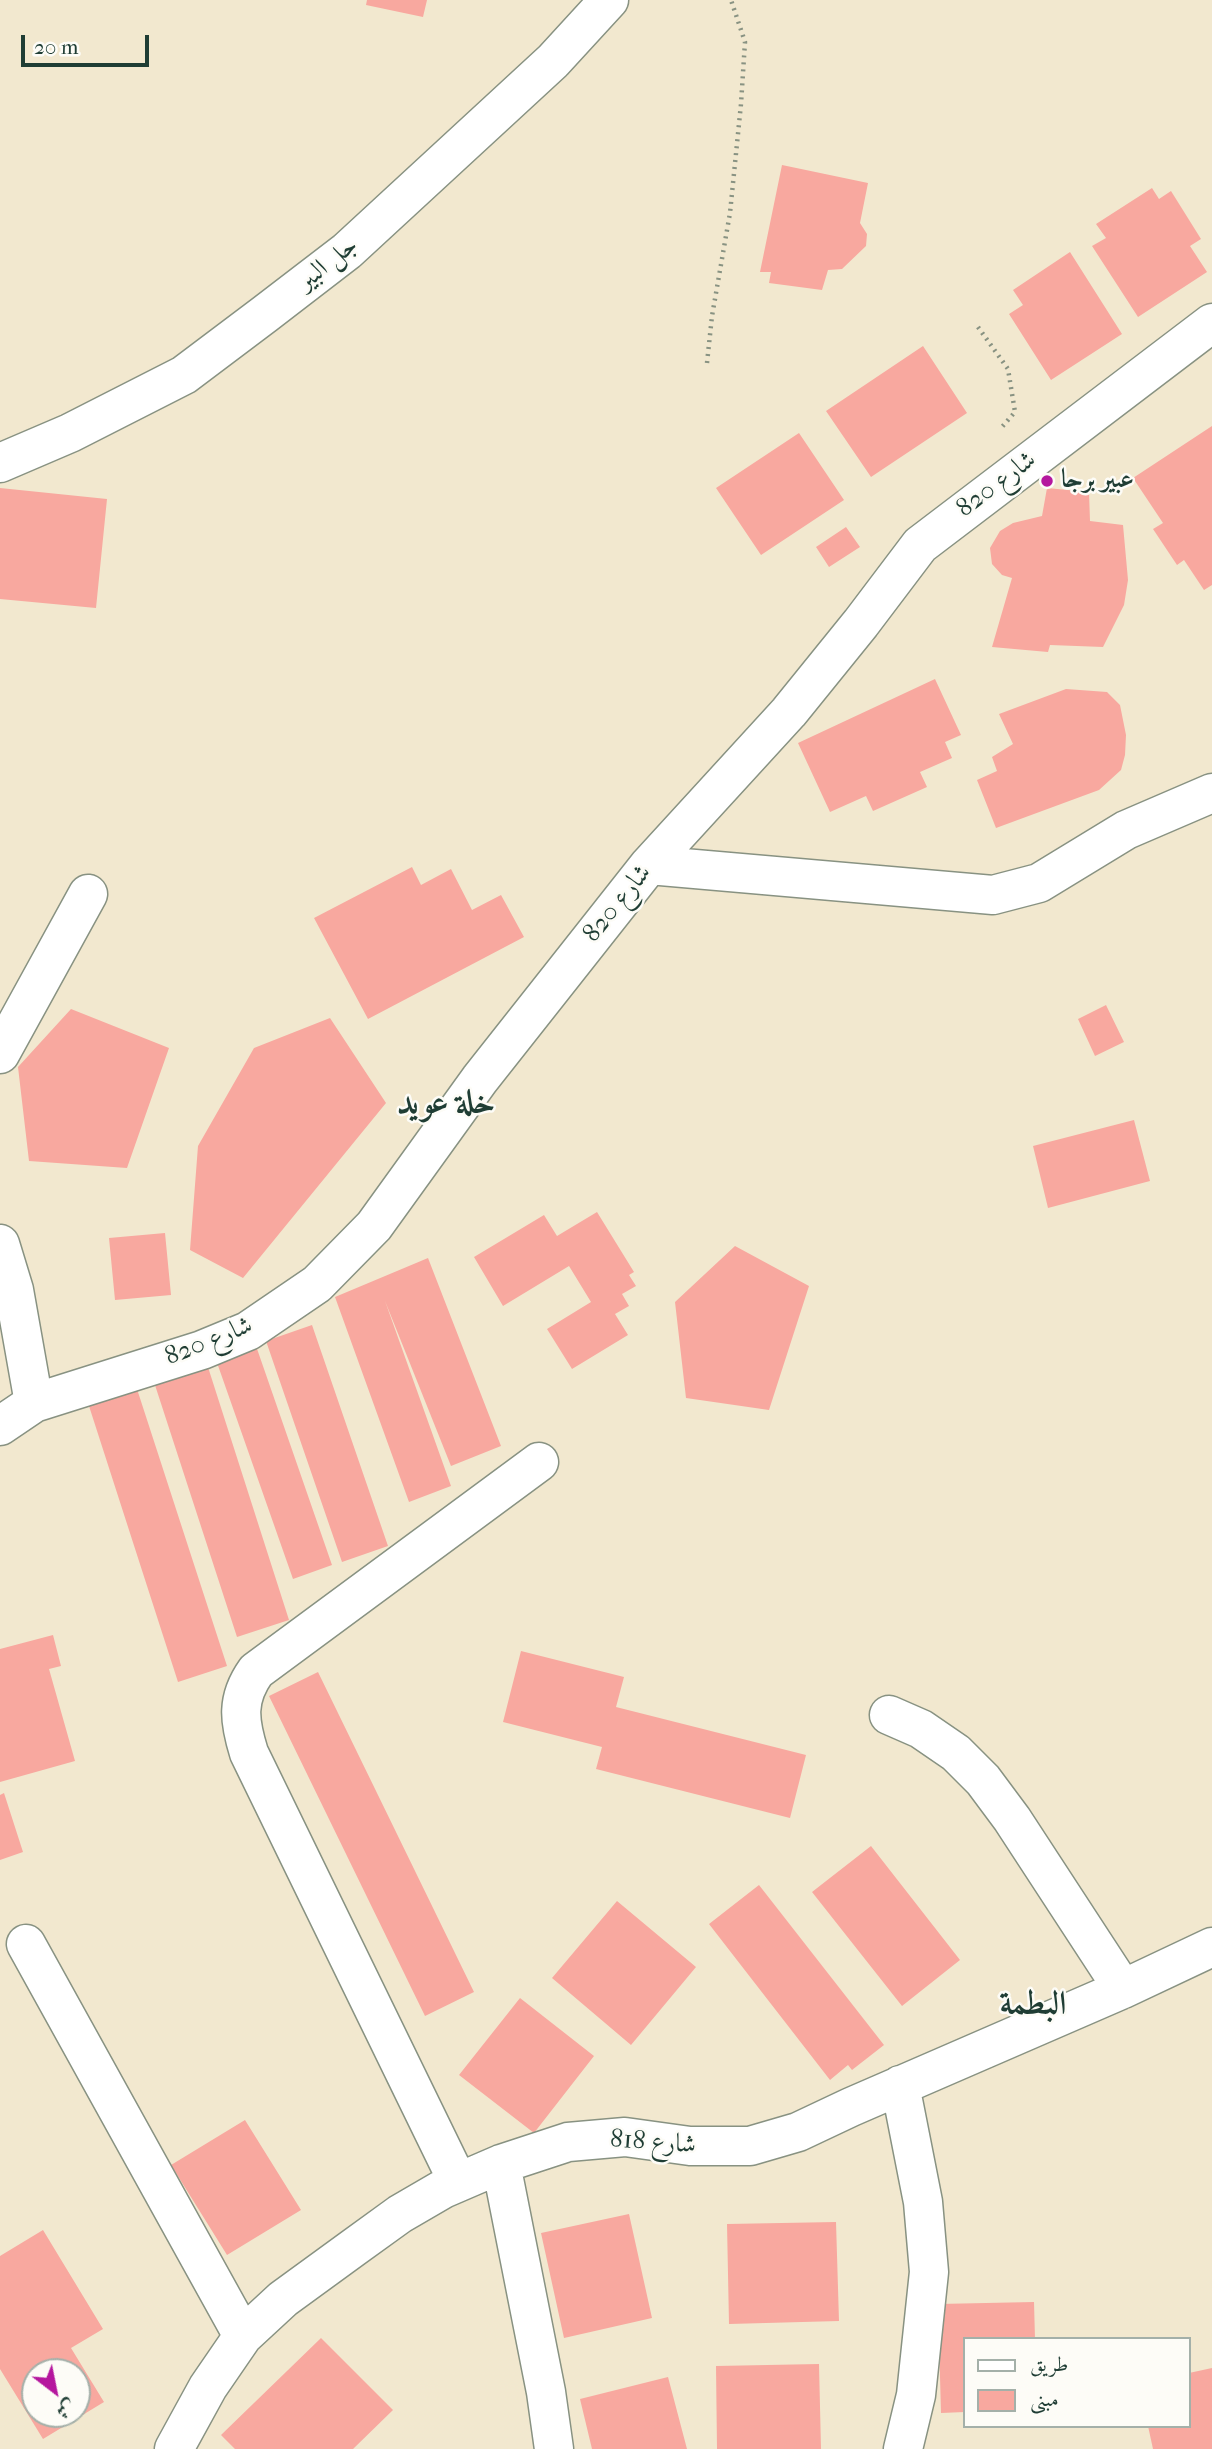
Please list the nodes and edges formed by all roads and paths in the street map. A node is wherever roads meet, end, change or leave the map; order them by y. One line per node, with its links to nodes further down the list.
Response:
1 (609, 0): 6 (street, جل البير)
2 (732, 0): 5 (path)
3 (978, 327): 7 (path)
4 (1210, 328): 7 (street, شارع 820)
5 (707, 363)
6 (0, 463)
7 (1002, 481): 9 (street, شارع 820)
8 (1212, 793): 9 (street)
9 (649, 864): 13 (street, شارع 820)
10 (88, 894): 11 (street)
11 (0, 1054)
12 (0, 1244): 13 (street)
13 (34, 1403): 14 (street, شارع 820)
14 (0, 1426)
15 (539, 1462): 22 (street)
16 (890, 1714): 19 (street)
17 (26, 1944): 23 (street)
18 (1212, 1947): 19 (street, شارع 818)
19 (1123, 1989): 20 (street, شارع 818)
20 (900, 2085): 21 (street, شارع 818); 26 (street)
21 (501, 2164): 22 (street, شارع 818); 25 (street)
22 (458, 2182): 23 (street, شارع 818)
23 (243, 2336): 24 (street, شارع 818)
24 (174, 2449)
25 (554, 2449)
26 (903, 2449)

